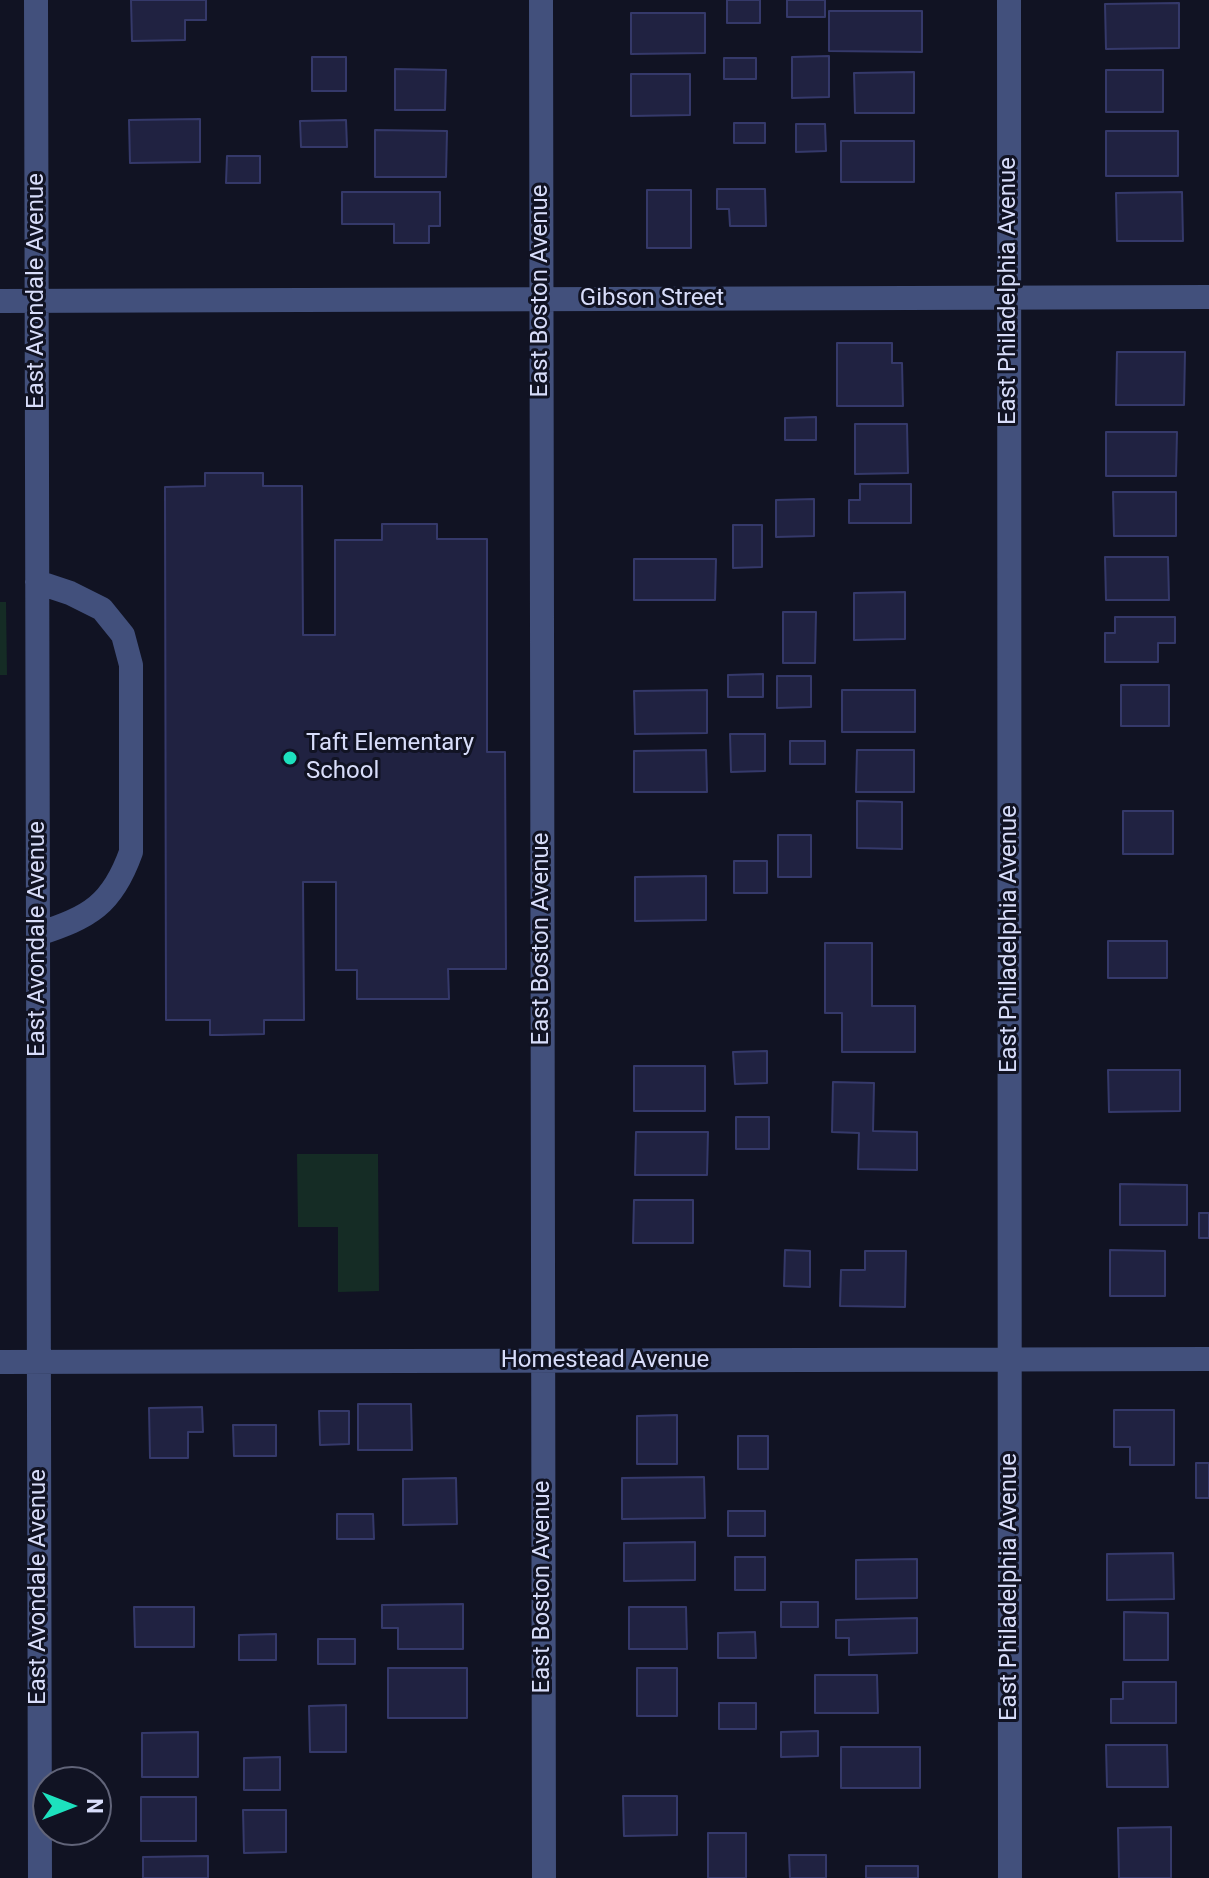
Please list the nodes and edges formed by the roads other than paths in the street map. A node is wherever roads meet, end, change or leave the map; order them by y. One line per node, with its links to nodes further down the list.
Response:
1 (36, 0): 8 (street, East Avondale Avenue)
2 (541, 0): 6 (street, East Boston Avenue)
3 (1009, 0): 5 (street, East Philadelphia Avenue)
4 (1209, 297): 5 (street, Gibson Street)
5 (1009, 298): 6 (street, Gibson Street); 12 (street, East Philadelphia Avenue)
6 (541, 299): 8 (street, Gibson Street); 15 (street, East Boston Avenue)
7 (0, 301): 8 (street, Gibson Street)
8 (37, 301): 9 (street, East Avondale Avenue)
9 (37, 582): 10 (street, East Avondale Avenue); 10 (street)
10 (38, 934): 14 (street, East Avondale Avenue)
11 (1209, 1359): 12 (street, Homestead Avenue)
12 (1010, 1360): 15 (street, Homestead Avenue); 18 (street, East Philadelphia Avenue)
13 (0, 1362): 14 (street, Homestead Avenue)
14 (39, 1362): 15 (street, Homestead Avenue); 16 (street, East Avondale Avenue)
15 (543, 1362): 17 (street, East Boston Avenue)
16 (40, 1878)
17 (544, 1878)
18 (1010, 1878)

